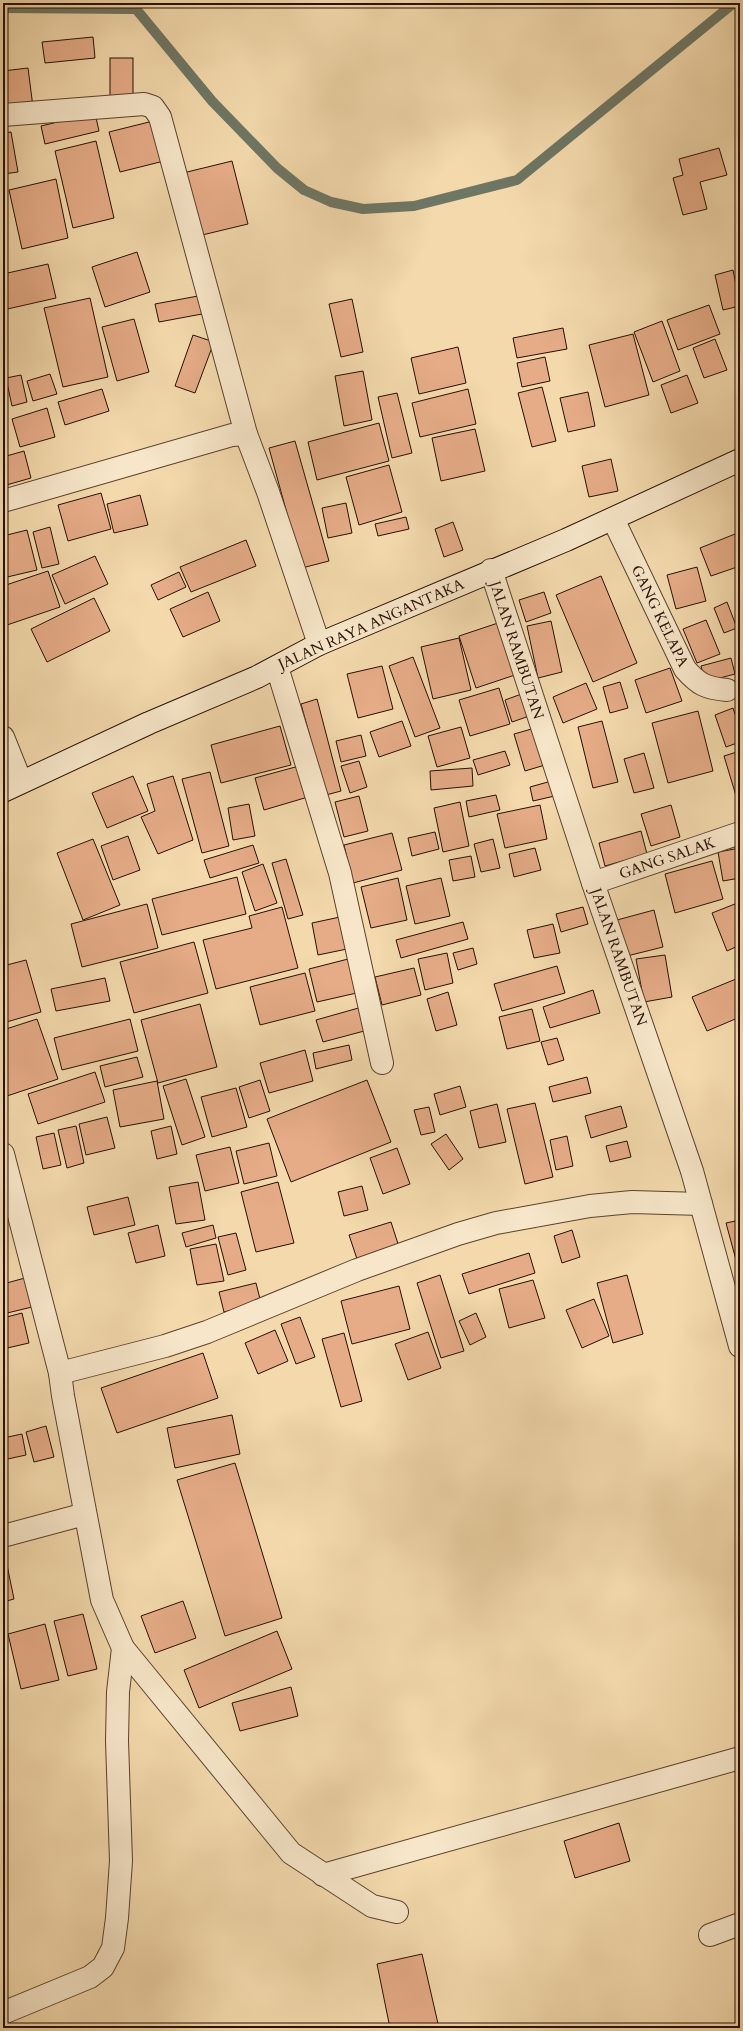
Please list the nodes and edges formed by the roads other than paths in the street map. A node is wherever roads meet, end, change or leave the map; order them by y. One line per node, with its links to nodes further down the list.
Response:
1 (3, 115): 2 (street)
2 (246, 434): 4 (street); 7 (street)
3 (740, 460): 5 (street, JALAN RAYA ANGANTAKA)
4 (3, 501)
5 (613, 519): 6 (street, JALAN RAYA ANGANTAKA); 9 (street, GANG KELAPA)
6 (491, 570): 7 (street, JALAN RAYA ANGANTAKA); 13 (street, JALAN RAMBUTAN)
7 (319, 644): 8 (street, JALAN RAYA ANGANTAKA)
8 (277, 666): 11 (street, JALAN RAYA ANGANTAKA); 14 (street)
9 (727, 690)
10 (3, 737): 11 (street)
11 (12, 786)
12 (740, 834): 13 (street, GANG SALAK)
13 (593, 883): 16 (street, JALAN RAMBUTAN)
14 (382, 1063)
15 (3, 1154): 18 (street)
16 (701, 1204): 17 (street, JALAN RAMBUTAN); 18 (street)
17 (740, 1346)
18 (60, 1373): 19 (street)
19 (85, 1514): 20 (street); 21 (street)
20 (3, 1536)
21 (123, 1648): 23 (street); 27 (street)
22 (740, 1758): 23 (street)
23 (322, 1875): 24 (street)
24 (397, 1912)
25 (740, 1924): 26 (street)
26 (710, 1935)
27 (3, 2012)

